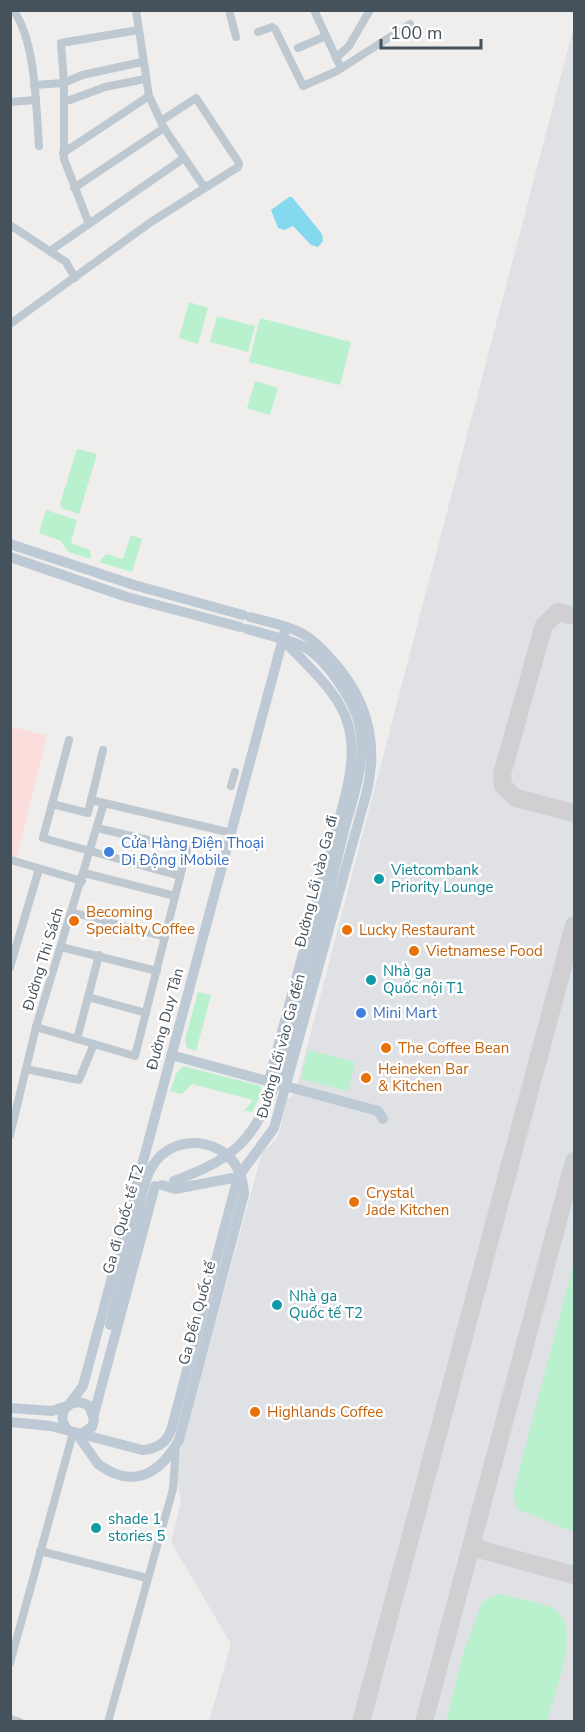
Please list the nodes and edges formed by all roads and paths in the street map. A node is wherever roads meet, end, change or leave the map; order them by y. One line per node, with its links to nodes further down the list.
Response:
1 (13, 10): 17 (street)
2 (136, 10): 7 (street)
3 (229, 10): 10 (street)
4 (314, 10): 9 (street)
5 (370, 10): 12 (street)
6 (410, 24): 14 (street)
7 (138, 30): 13 (street); 16 (street)
8 (258, 32): 14 (street)
9 (326, 36): 11 (street); 12 (street)
10 (236, 37)
11 (298, 48)
12 (336, 58): 14 (street)
13 (142, 62): 15 (street); 16 (street)
14 (342, 68)
15 (145, 79): 18 (street); 20 (street)
16 (64, 83): 17 (street); 24 (street)
17 (34, 84): 19 (street)
18 (149, 96): 22 (street); 24 (street)
19 (36, 100): 21 (street); 23 (street)
20 (70, 100)
21 (10, 102)
22 (163, 125): 25 (street); 26 (street); 27 (street)
23 (39, 146)
24 (63, 153): 27 (street)
25 (184, 158): 26 (street); 28 (street)
26 (207, 186): 31 (street)
27 (75, 188): 28 (street)
28 (89, 224): 30 (street)
29 (11, 226): 30 (street)
30 (50, 251): 31 (street)
31 (75, 278): 32 (street)
32 (11, 324)
33 (10, 544): 35 (street)
34 (10, 557): 36 (street)
35 (191, 601): 36 (street); 37 (street)
36 (188, 613): 38 (street)
37 (286, 627): 38 (street, Đường Duy Tân); 68 (street, Đường Lối vào Ga đến)
38 (282, 639): 47 (street, Đường Duy Tân); 67 (street); 73 (street, Đường Lối vào Ga đi, bridge)
39 (69, 740): 45 (street)
40 (103, 750): 43 (street)
41 (235, 772): 42 (street)
42 (231, 786)
43 (91, 800): 44 (street); 45 (street)
44 (104, 803): 46 (street, Đường Thi Sách); 47 (street)
45 (52, 804): 48 (street)
46 (97, 828): 48 (street, Đường Thi Sách); 51 (street)
47 (232, 833): 65 (street, Đường Duy Tân)
48 (90, 853): 51 (street); 52 (street, Đường Thi Sách)
49 (11, 860): 50 (street)
50 (39, 869): 52 (street); 58 (street)
51 (180, 876): 53 (street)
52 (83, 877): 53 (street); 54 (street, Đường Thi Sách)
53 (175, 896): 55 (street)
54 (71, 912): 55 (street); 56 (street, Đường Thi Sách)
55 (165, 937): 59 (street)
56 (61, 947): 57 (street); 62 (street, Đường Thi Sách)
57 (99, 956): 59 (street); 60 (street)
58 (10, 967)
59 (157, 971): 61 (street)
60 (88, 997): 61 (street); 63 (street)
61 (146, 1013): 64 (street)
62 (36, 1027): 63 (street); 66 (street, Đường Thi Sách)
63 (76, 1039): 64 (street)
64 (94, 1044): 66 (street)
65 (171, 1055): 67 (street); 72 (street, Đường Duy Tân)
66 (26, 1069): 70 (street, Đường Thi Sách)
67 (270, 1080): 68 (street)
68 (286, 1086): 69 (street); 71 (street, Đường Lối vào Ga đến)
69 (383, 1119)
70 (10, 1135)
71 (238, 1177): 73 (street); 79 (street, Đường Lối vào Ga đến)
72 (137, 1181): 73 (street); 75 (street, Đường Duy Tân)
73 (159, 1186): 77 (street)
74 (244, 1194): 75 (street, Ga đi Quốc tế T2, bridge); 80 (street, Ga Đến Quốc tế, bridge)
75 (73, 1404): 76 (street); 77 (street); 80 (street)
76 (10, 1408)
77 (94, 1414): 80 (street)
78 (10, 1422): 80 (street, Đường Lối vào Ga đến)
79 (177, 1422): 80 (street, Đường Lối vào Ga đến); 82 (street)
80 (75, 1433): 81 (street)
81 (40, 1551): 82 (street); 83 (street)
82 (147, 1578): 86 (street)
83 (10, 1663)
84 (10, 1719): 85 (street)
85 (20, 1722)
86 (108, 1722)

